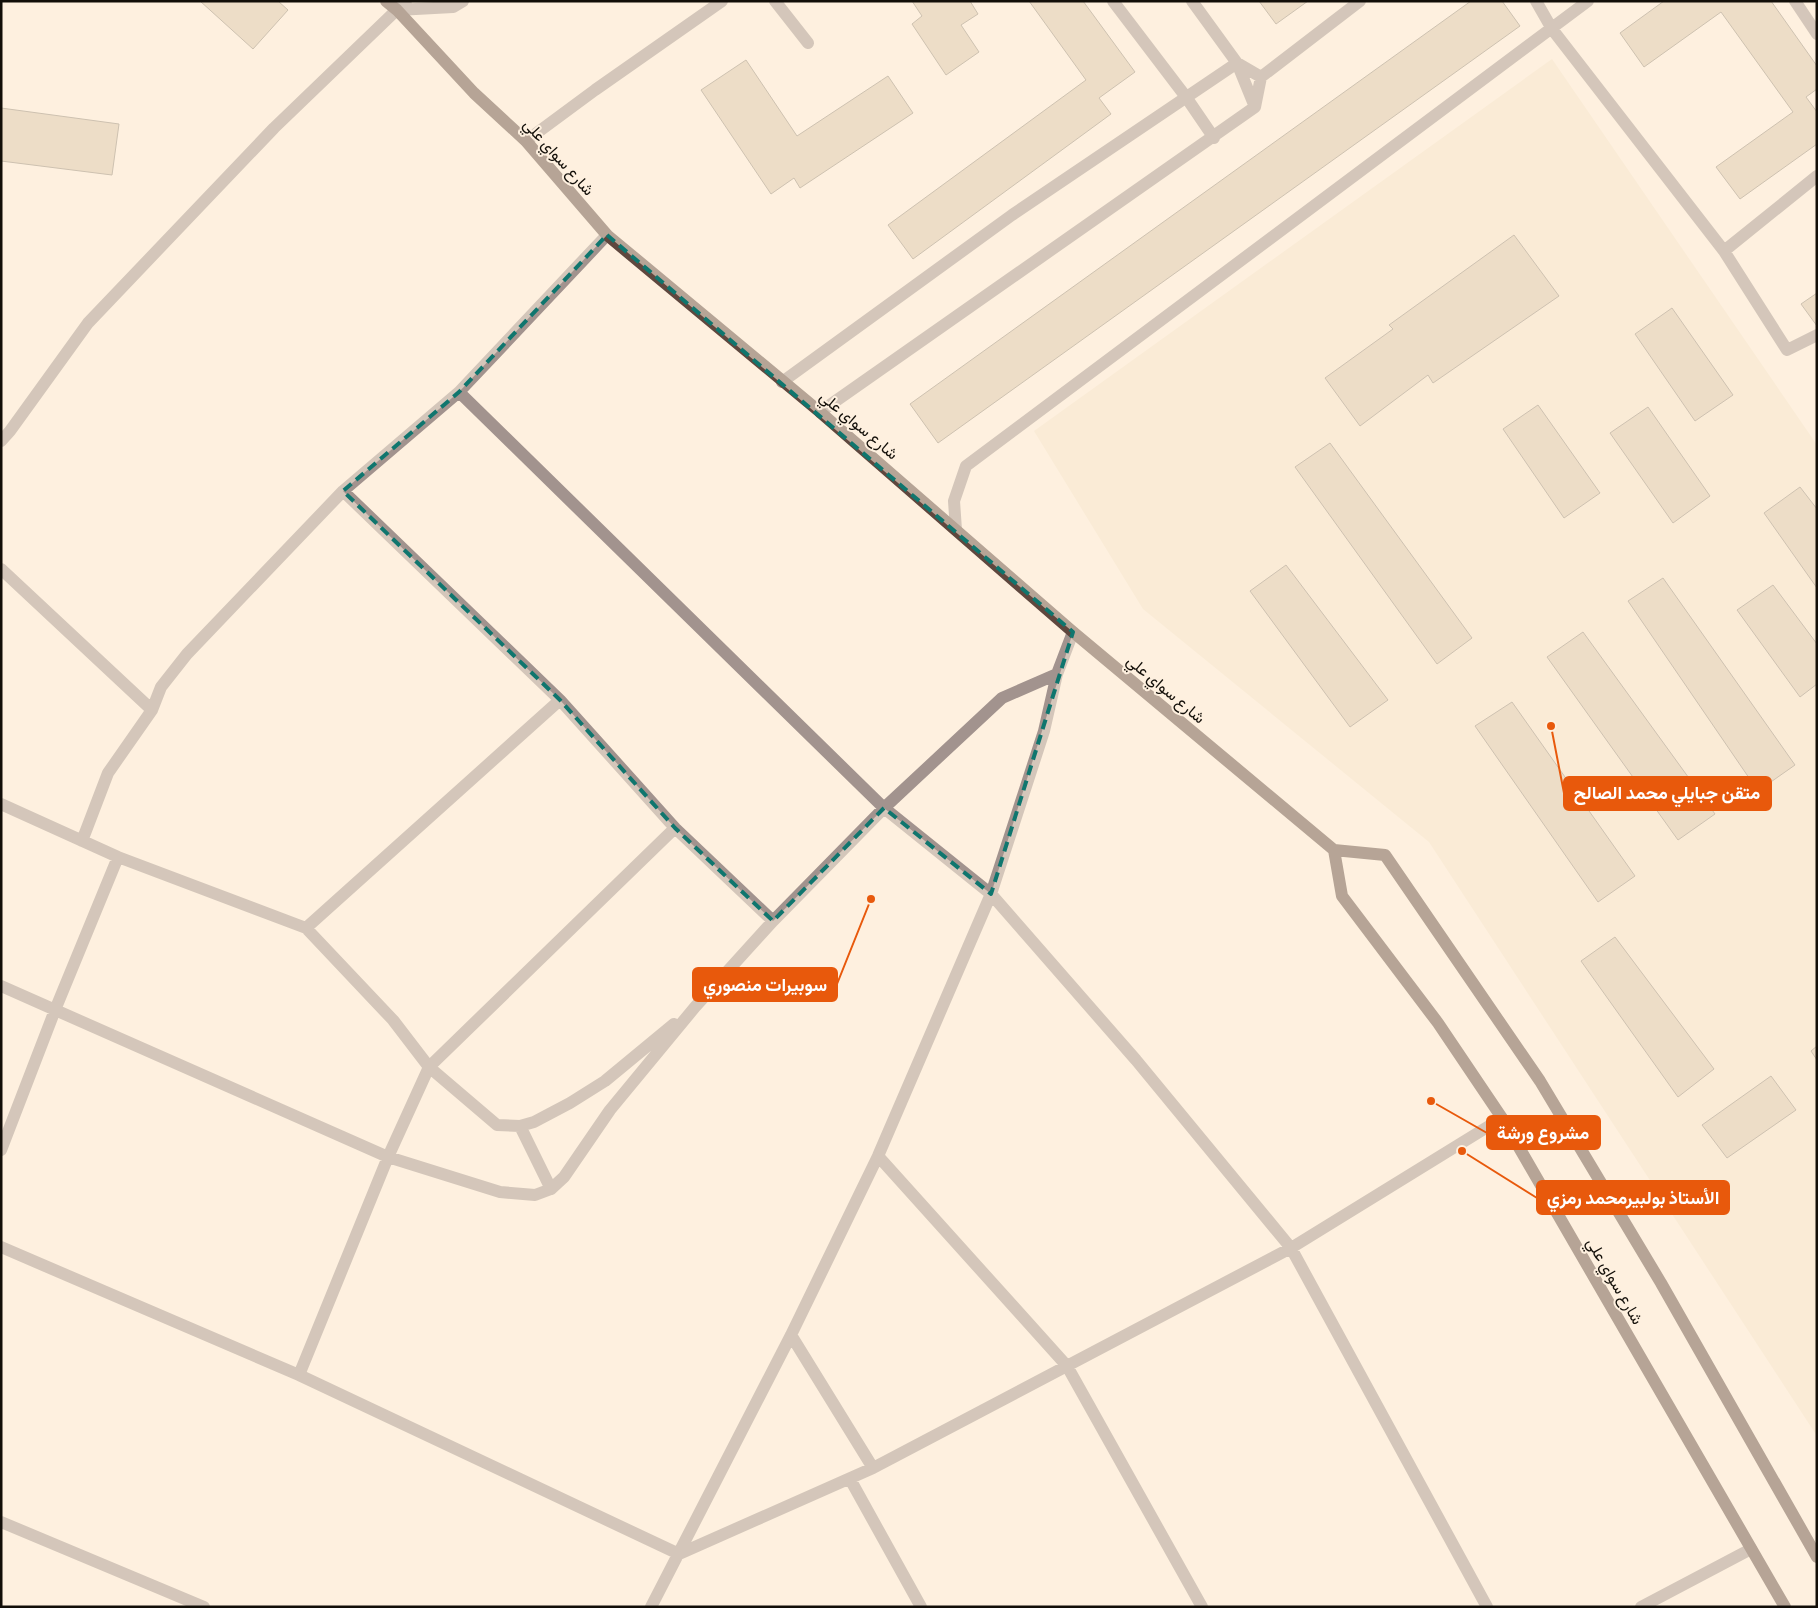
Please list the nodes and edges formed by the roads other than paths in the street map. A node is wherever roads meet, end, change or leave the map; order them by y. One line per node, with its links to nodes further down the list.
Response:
1 (386, 1): 11 (main road, شارع سواي علي)
2 (463, 1): 11 (street)
3 (722, 1): 20 (street)
4 (775, 1): 14 (street)
5 (1113, 1): 17 (street)
6 (1192, 1): 15 (street)
7 (1360, 1): 16 (street)
8 (1536, 1): 12 (street)
9 (1588, 1): 12 (street)
10 (1794, 1): 13 (street)
11 (401, 6): 20 (main road, شارع سواي علي); 28 (street)
12 (1552, 29): 23 (street); 30 (street)
13 (1817, 34)
14 (808, 43)
15 (1237, 63): 16 (street); 17 (street); 18 (street)
16 (1261, 77): 18 (street)
17 (1186, 97): 19 (street); 25 (street)
18 (1255, 108): 19 (street)
19 (1214, 138): 27 (street)
20 (526, 141): 22 (main road, شارع سواي علي)
21 (1817, 176): 23 (street)
22 (607, 235): 25 (main road, شارع سواي علي); 26 (street)
23 (1724, 251): 24 (street)
24 (1817, 335)
25 (782, 382): 27 (main road, شارع سواي علي)
26 (458, 392): 29 (street); 37 (street)
27 (820, 412): 30 (main road, شارع سواي علي)
28 (1, 441)
29 (343, 491): 34 (street); 35 (street)
30 (956, 530): 32 (main road, شارع سواي علي)
31 (1, 569): 35 (street)
32 (1073, 632): 33 (street); 40 (main road, شارع سواي علي)
33 (1057, 674): 37 (street); 42 (street)
34 (560, 700): 38 (street); 44 (street)
35 (152, 710): 39 (street)
36 (1, 804): 39 (street)
37 (884, 808): 42 (street); 43 (street)
38 (675, 828): 43 (street); 48 (street)
39 (82, 841): 41 (street)
40 (1334, 850): 49 (main road, شارع سواي علي); 65 (main road)
41 (118, 857): 44 (street); 47 (street)
42 (991, 894): 52 (street); 56 (street)
43 (773, 920): 46 (street)
44 (306, 928): 48 (street)
45 (1, 986): 47 (street)
46 (695, 1007): 50 (street); 54 (street)
47 (55, 1010): 51 (street); 53 (street)
48 (429, 1067): 50 (street); 53 (street)
49 (1502, 1118): 56 (street); 63 (main road, شارع سواي علي)
50 (520, 1126): 54 (street)
51 (1, 1150)
52 (878, 1156): 57 (street); 58 (street)
53 (388, 1157): 54 (street); 59 (street)
54 (552, 1190)
55 (1, 1247): 59 (street)
56 (1291, 1248): 58 (street); 70 (street)
57 (791, 1335): 60 (street); 64 (street)
58 (1067, 1366): 60 (street); 69 (street)
59 (298, 1375): 64 (street)
60 (873, 1468): 61 (street)
61 (850, 1479): 64 (street); 68 (street)
62 (1, 1522): 66 (street)
63 (1751, 1549): 71 (street); 72 (main road, شارع سواي علي)
64 (679, 1554): 67 (street)
65 (1817, 1557)
66 (204, 1607)
67 (651, 1607)
68 (921, 1607)
69 (1202, 1607)
70 (1487, 1607)
71 (1641, 1607)
72 (1785, 1607)

